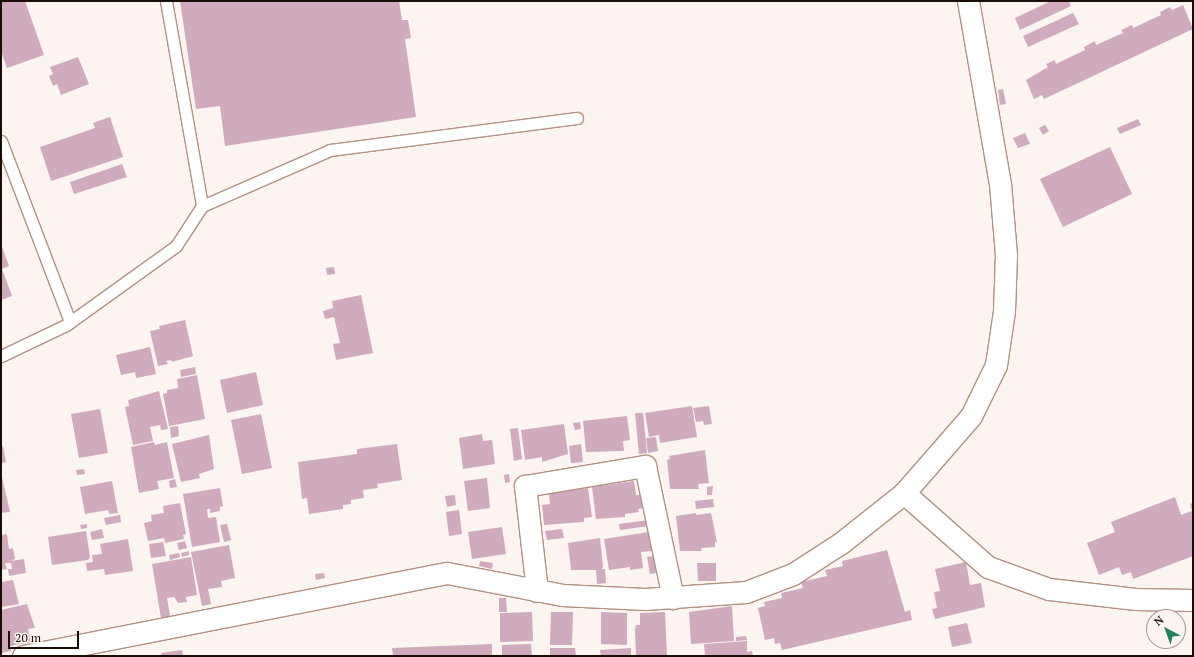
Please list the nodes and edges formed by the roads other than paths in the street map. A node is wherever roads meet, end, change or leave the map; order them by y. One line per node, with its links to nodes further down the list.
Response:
1 (166, 1): 5 (lane)
2 (968, 1): 8 (street)
3 (577, 118): 5 (lane)
4 (1, 141): 6 (lane)
5 (202, 206): 6 (lane)
6 (70, 322): 7 (lane)
7 (1, 356)
8 (904, 493): 10 (street); 11 (street)
9 (537, 591): 10 (street); 10 (street); 12 (street)
10 (673, 598)
11 (1193, 600)
12 (23, 656)

